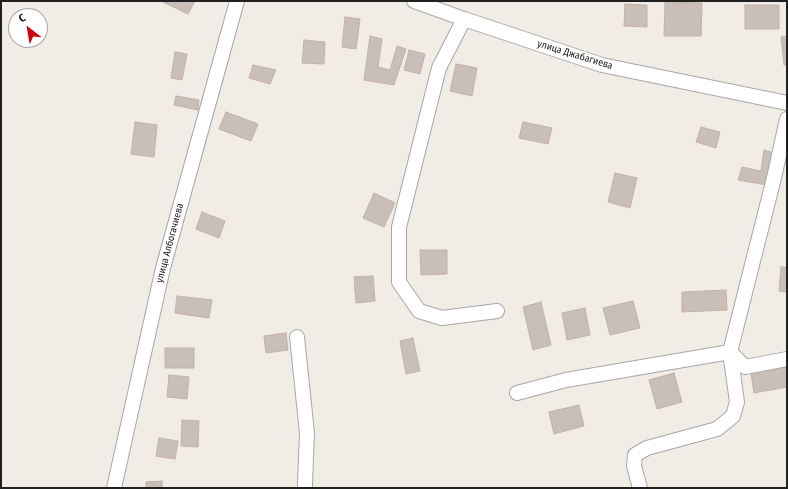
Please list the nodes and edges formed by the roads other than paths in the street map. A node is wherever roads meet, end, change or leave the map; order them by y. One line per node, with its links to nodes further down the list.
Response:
1 (237, 1): 11 (street, улица Албогачиева)
2 (414, 1): 3 (street, улица Джабагиева)
3 (464, 19): 4 (street, улица Джабагиева); 6 (street)
4 (787, 103)
5 (787, 119): 8 (street)
6 (496, 311)
7 (297, 336): 12 (street)
8 (730, 352): 9 (street); 10 (street); 13 (street)
9 (787, 359)
10 (517, 392)
11 (114, 488)
12 (305, 488)
13 (640, 488)

